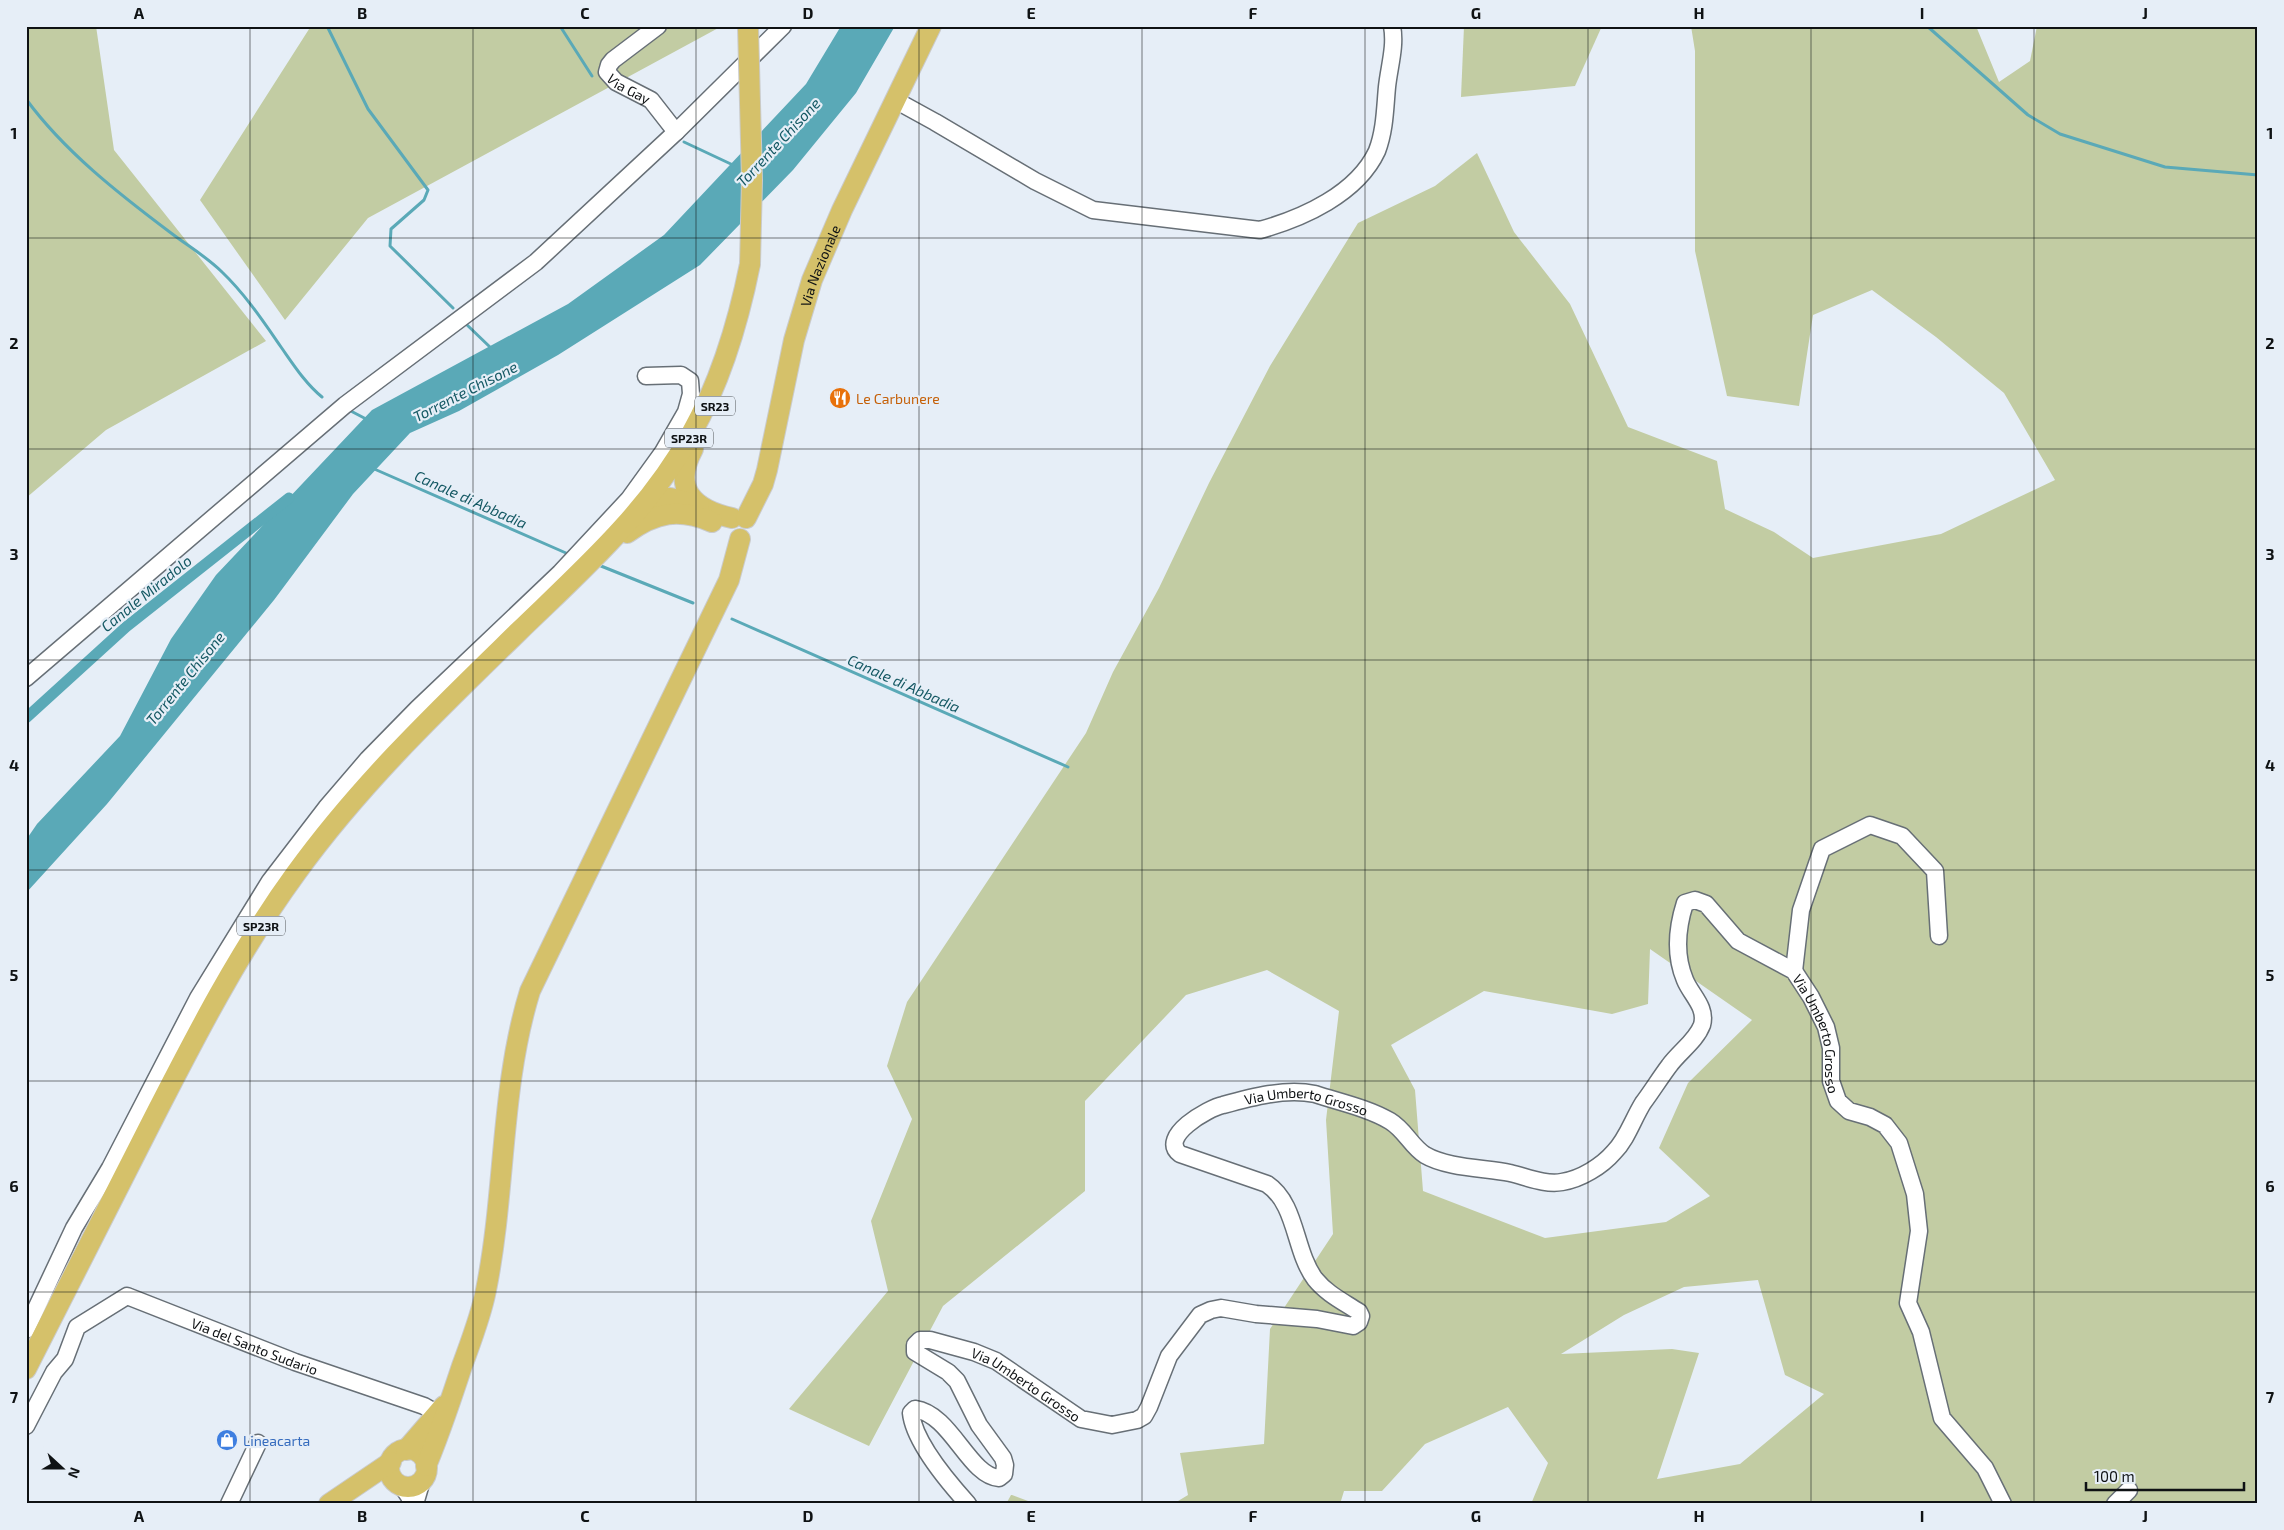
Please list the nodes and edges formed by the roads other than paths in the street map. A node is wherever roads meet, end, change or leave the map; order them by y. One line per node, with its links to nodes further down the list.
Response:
1 (658, 26): 7 (street, Via Gay)
2 (748, 26): 8 (main road, SP23R, bridge)
3 (783, 26): 7 (street)
4 (931, 26): 6 (main road, Via Nazionale)
5 (1392, 26): 6 (street)
6 (895, 100): 12 (main road, Via Nazionale)
7 (676, 132): 14 (street)
8 (743, 297): 10 (main road, SP23R); 11 (main road, SR23)
9 (646, 376): 17 (street)
10 (649, 499): 11 (main road); 13 (main road, SP23R)
11 (700, 506): 12 (main road)
12 (736, 527): 13 (main road); 20 (main road, Via Nazionale)
13 (598, 555): 19 (main road, SP23R)
14 (26, 678)
15 (1939, 936): 16 (street)
16 (1794, 970): 32 (street, Via Umberto Grosso); 33 (street, Via Umberto Grosso)
17 (32, 1303): 18 (street)
18 (26, 1330)
19 (26, 1369)
20 (451, 1397): 21 (main road); 25 (main road, Via Nazionale)
21 (438, 1414): 22 (street, Via del Santo Sudario); 24 (main road)
22 (26, 1426)
23 (258, 1443): 29 (street)
24 (399, 1456): 25 (main road); 26 (main road); 28 (main road)
25 (424, 1473): 28 (main road); 31 (street)
26 (356, 1486): 28 (main road); 30 (main road)
27 (2129, 1490): 34 (street)
28 (402, 1491)
29 (229, 1504)
30 (329, 1504)
31 (415, 1504)
32 (968, 1504)
33 (2004, 1504)
34 (2115, 1504)

